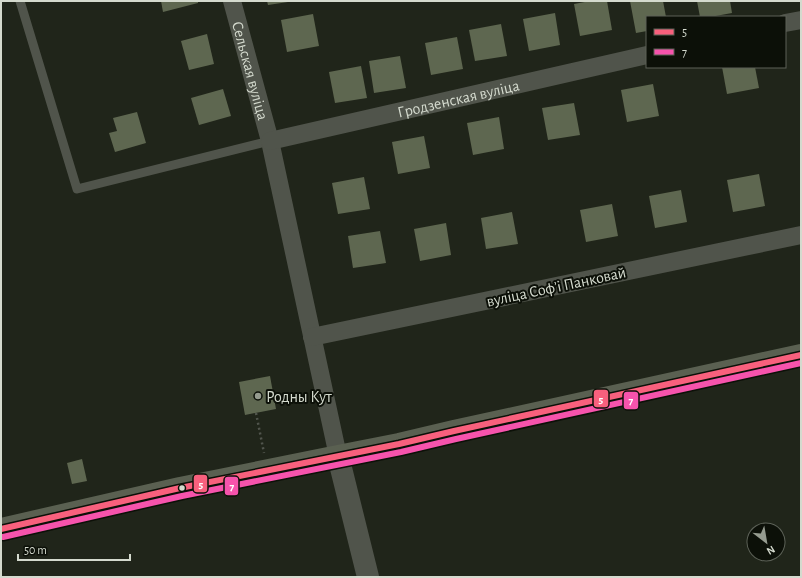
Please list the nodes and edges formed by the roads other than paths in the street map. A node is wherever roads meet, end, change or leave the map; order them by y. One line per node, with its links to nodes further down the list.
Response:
1 (20, 1): 6 (lane)
2 (232, 1): 6 (street, Сельская вуліца)
3 (801, 20): 4 (street)
4 (786, 24)
5 (646, 55): 6 (street, Гродзенская вуліца)
6 (270, 141): 8 (street, Сельская вуліца)
7 (801, 235): 8 (street, вуліца Софʼі Панковай)
8 (312, 337): 10 (street, Сельская вуліца)
9 (801, 355): 10 (main road)
10 (338, 456): 11 (main road); 12 (street)
11 (1, 529)
12 (368, 577)

